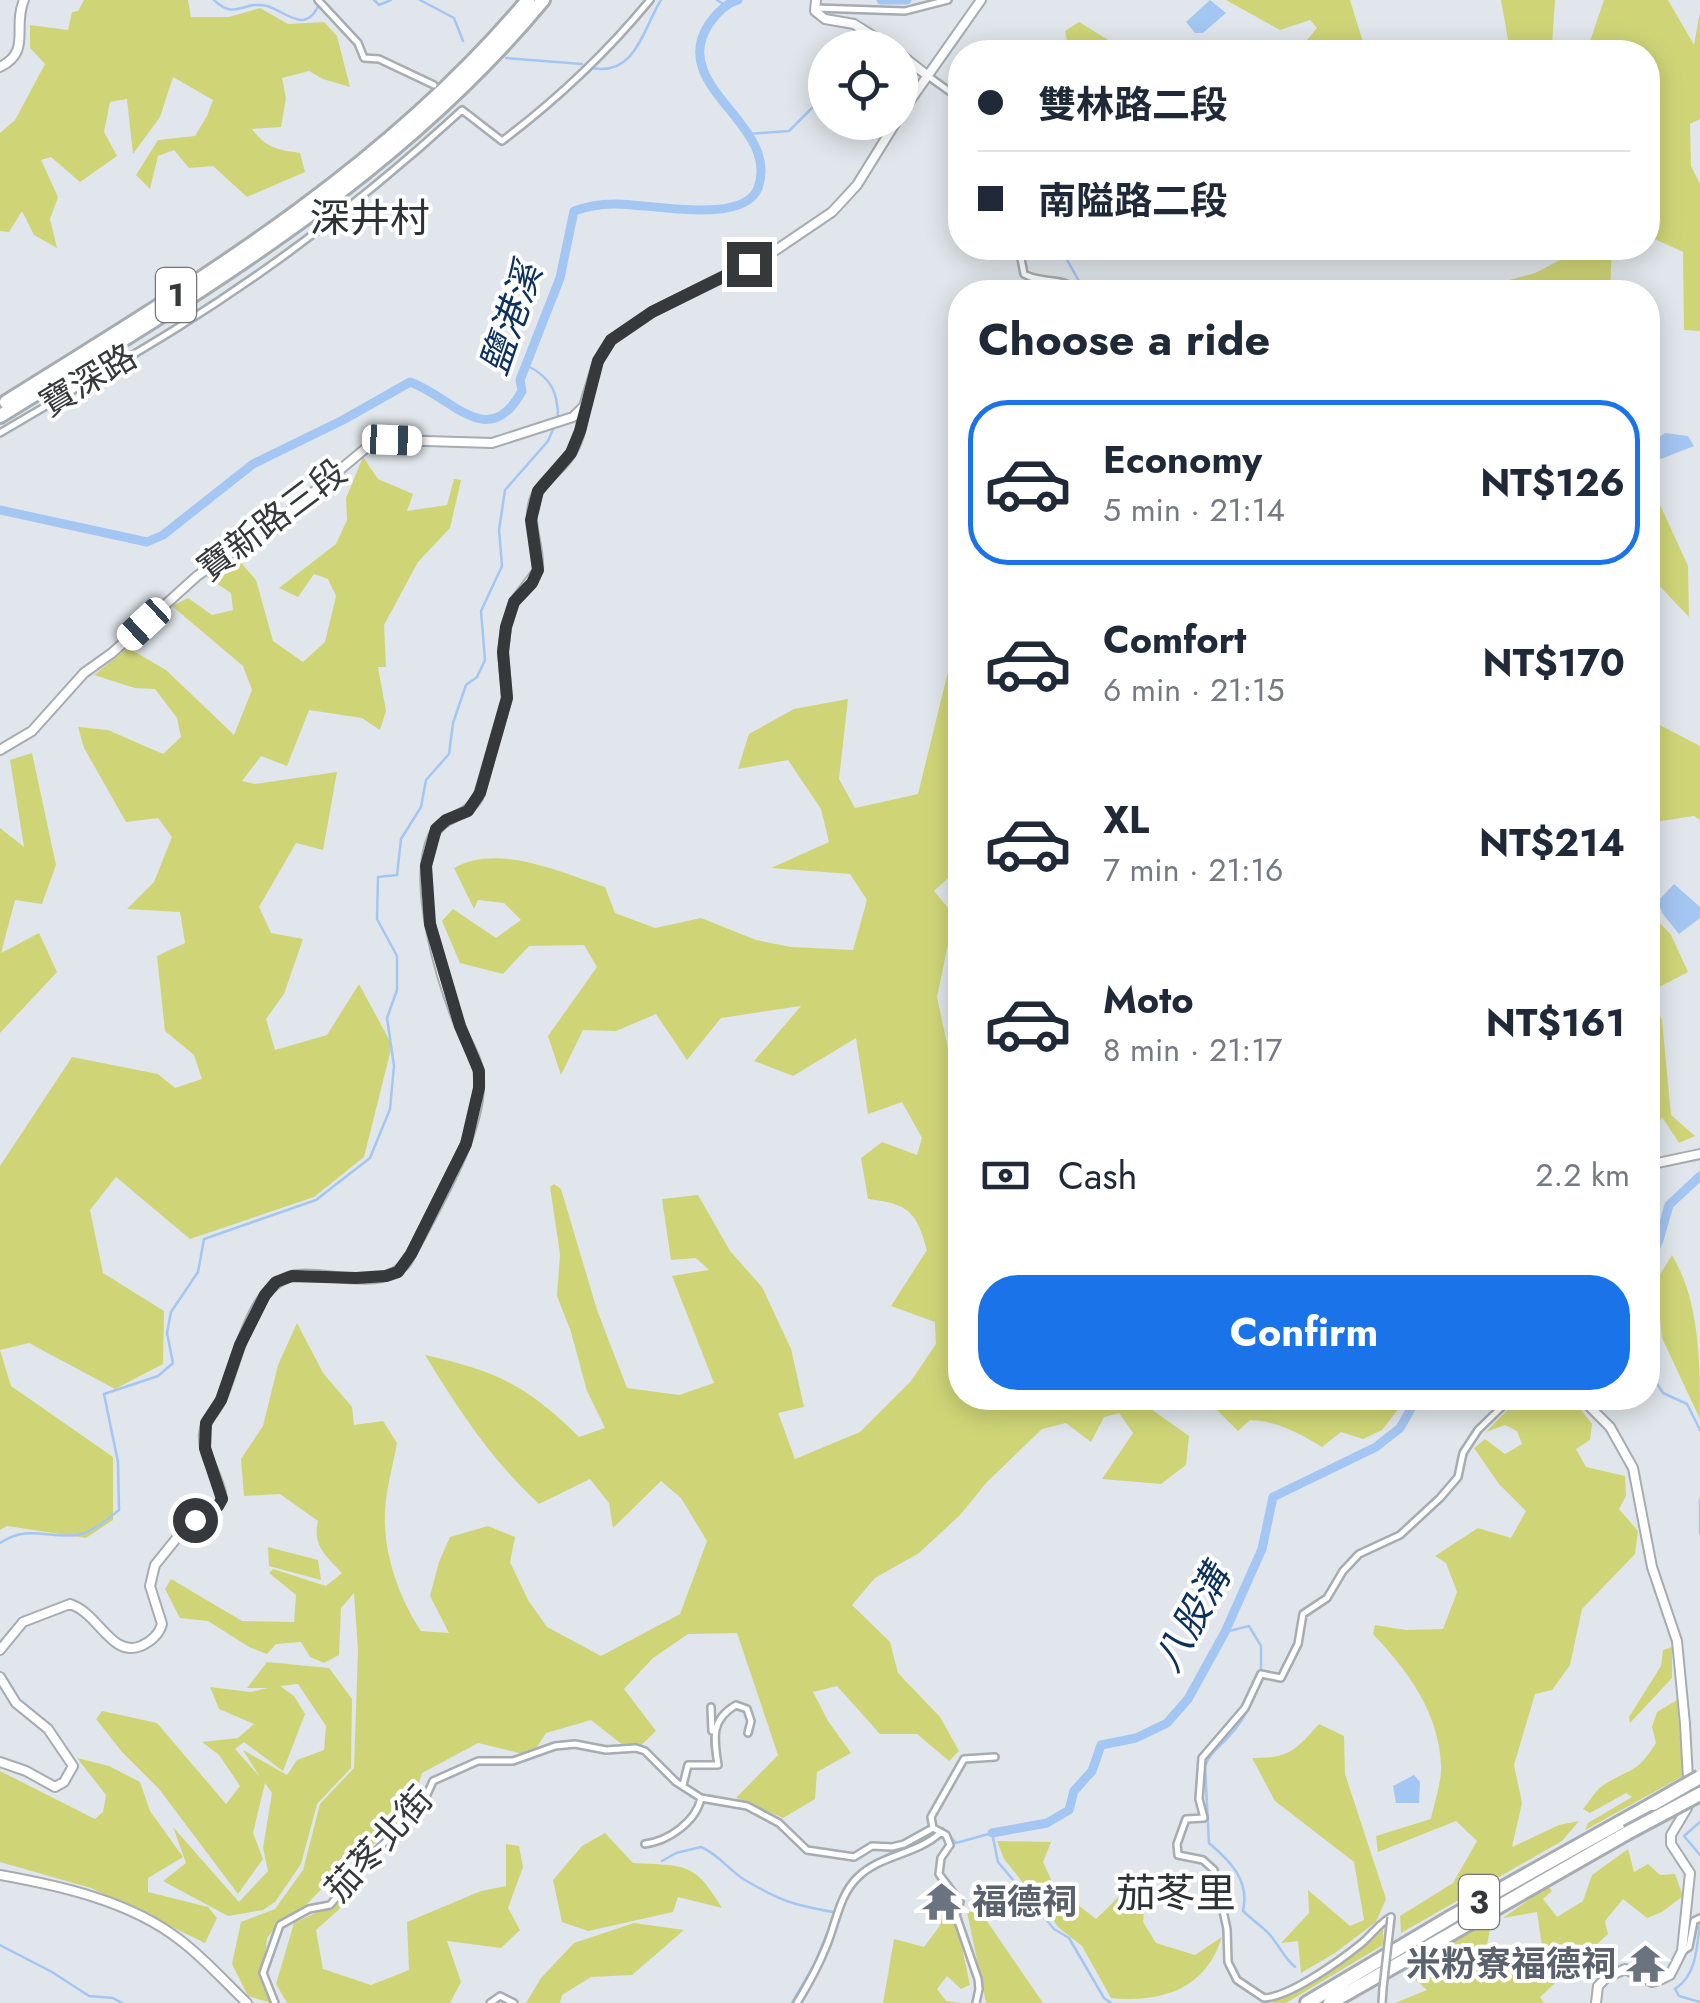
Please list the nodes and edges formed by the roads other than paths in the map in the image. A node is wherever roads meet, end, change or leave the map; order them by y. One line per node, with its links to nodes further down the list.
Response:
1 (24, 0): 12 (street)
2 (528, 0): 21 (highway, 1)
3 (544, 0): 23 (highway, 1)
4 (649, 0): 24 (street, 寶深路)
5 (948, 0): 8 (street)
6 (981, 0): 10 (street)
7 (320, 2): 15 (street)
8 (816, 4): 9 (street)
9 (864, 30)
10 (953, 40)
11 (948, 47): 14 (street)
12 (0, 67)
13 (918, 68): 14 (street)
14 (928, 76): 16 (street); 17 (street)
15 (434, 85)
16 (918, 90)
17 (948, 90)
18 (884, 140): 22 (street)
19 (1021, 260): 20 (street)
20 (1062, 280)
21 (0, 406)
22 (584, 406): 25 (street, 寶新路三段); 30 (street)
23 (0, 416)
24 (0, 434)
25 (0, 750)
26 (1700, 1154): 27 (street)
27 (1660, 1162)
28 (1498, 1410): 55 (street, bridge)
29 (1593, 1410): 46 (street)
30 (2, 1643)
31 (0, 1677): 36 (street)
32 (710, 1707): 34 (street)
33 (748, 1733): 34 (street)
34 (713, 1734): 38 (street)
35 (995, 1757): 41 (street)
36 (0, 1762)
37 (1700, 1778): 53 (highway, 3, bridge)
38 (683, 1785): 40 (street, 茄苳北街); 48 (street, 茄苳北街)
39 (1700, 1794): 54 (highway, 3, bridge)
40 (701, 1798): 41 (street, 茄苳北街); 43 (street)
41 (933, 1828): 42 (street)
42 (940, 1833): 51 (street); 52 (street)
43 (645, 1844)
44 (0, 1875): 47 (street)
45 (1700, 1918): 46 (street)
46 (1682, 1951): 56 (street)
47 (247, 2003)
48 (275, 2003)
49 (490, 2003): 50 (street)
50 (514, 2003)
51 (797, 2003)
52 (976, 2003)
53 (1307, 2003)
54 (1330, 2003)
55 (1382, 2003)
56 (1596, 2003)

